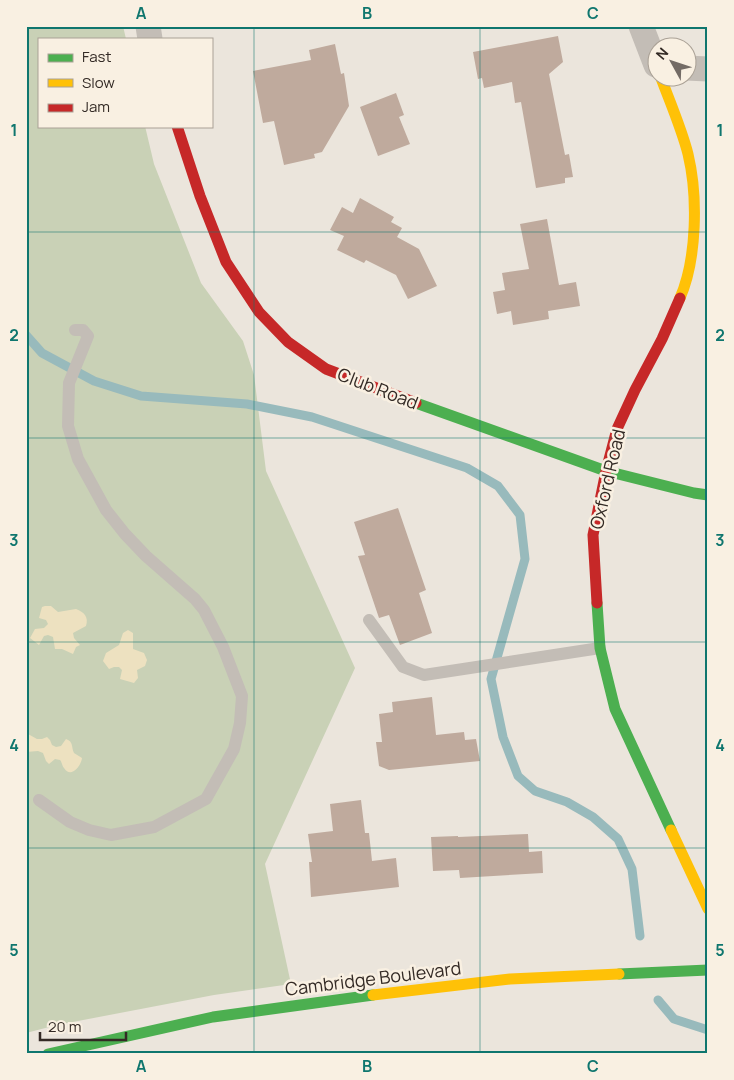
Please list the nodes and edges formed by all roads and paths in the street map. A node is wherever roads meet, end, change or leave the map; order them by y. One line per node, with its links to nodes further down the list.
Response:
1 (641, 26): 2 (street)
2 (646, 39)
3 (665, 88): 6 (street, Oxford Road)
4 (178, 128): 6 (street, Club Road)
5 (75, 330): 10 (lane)
6 (606, 471): 7 (street, Club Road); 9 (street, Oxford Road)
7 (708, 495)
8 (369, 620): 9 (lane)
9 (600, 648): 11 (street, Oxford Road)
10 (39, 800)
11 (708, 909)
12 (708, 970): 13 (street, Cambridge Boulevard)
13 (48, 1054)

